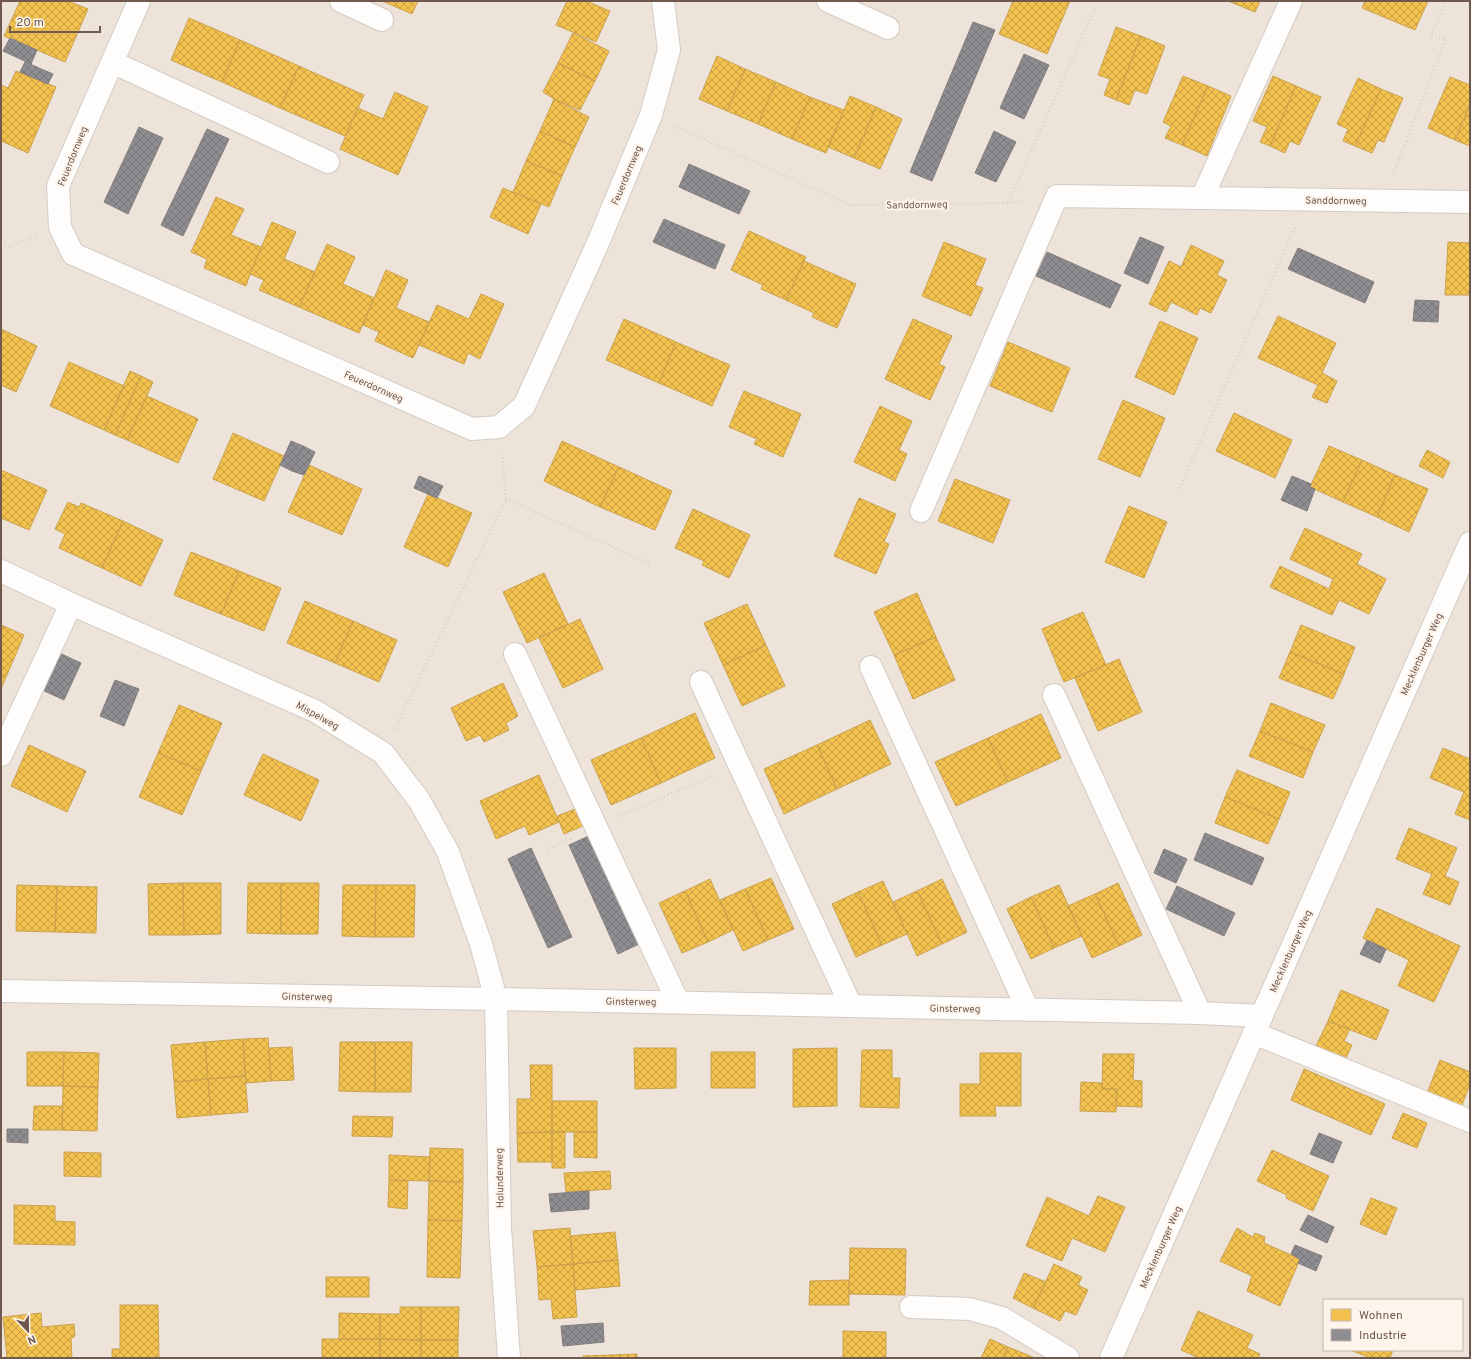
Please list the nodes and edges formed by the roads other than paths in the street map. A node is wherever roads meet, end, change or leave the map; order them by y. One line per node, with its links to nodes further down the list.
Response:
1 (139, 1): 8 (street, Feuerdornweg)
2 (341, 1): 6 (street)
3 (663, 1): 8 (street, Feuerdornweg)
4 (828, 1): 7 (street)
5 (1291, 1): 10 (street)
6 (382, 20)
7 (888, 28)
8 (112, 62): 9 (street)
9 (328, 162)
10 (1202, 198): 11 (street, Sanddornweg); 12 (street, Sanddornweg)
11 (1470, 202)
12 (921, 511)
13 (1470, 543): 27 (street, Mecklenburger Weg)
14 (1, 571): 15 (street, Mispelweg)
15 (72, 604): 20 (street); 22 (street, Mispelweg)
16 (515, 654): 23 (street)
17 (871, 667): 25 (street)
18 (701, 682): 24 (street)
19 (1054, 695): 26 (street)
20 (1, 755)
21 (1, 990): 22 (street, Ginsterweg)
22 (496, 999): 23 (street, Ginsterweg); 30 (street, Holunderweg)
23 (678, 1002): 24 (street, Ginsterweg)
24 (851, 1006): 25 (street, Ginsterweg)
25 (1028, 1010): 26 (street, Ginsterweg)
26 (1200, 1013): 27 (street, Ginsterweg)
27 (1258, 1024): 28 (street, Ginsterweg); 32 (street, Mecklenburger Weg)
28 (1470, 1120)
29 (911, 1307): 31 (street)
30 (509, 1358)
31 (1068, 1358)
32 (1111, 1358)

